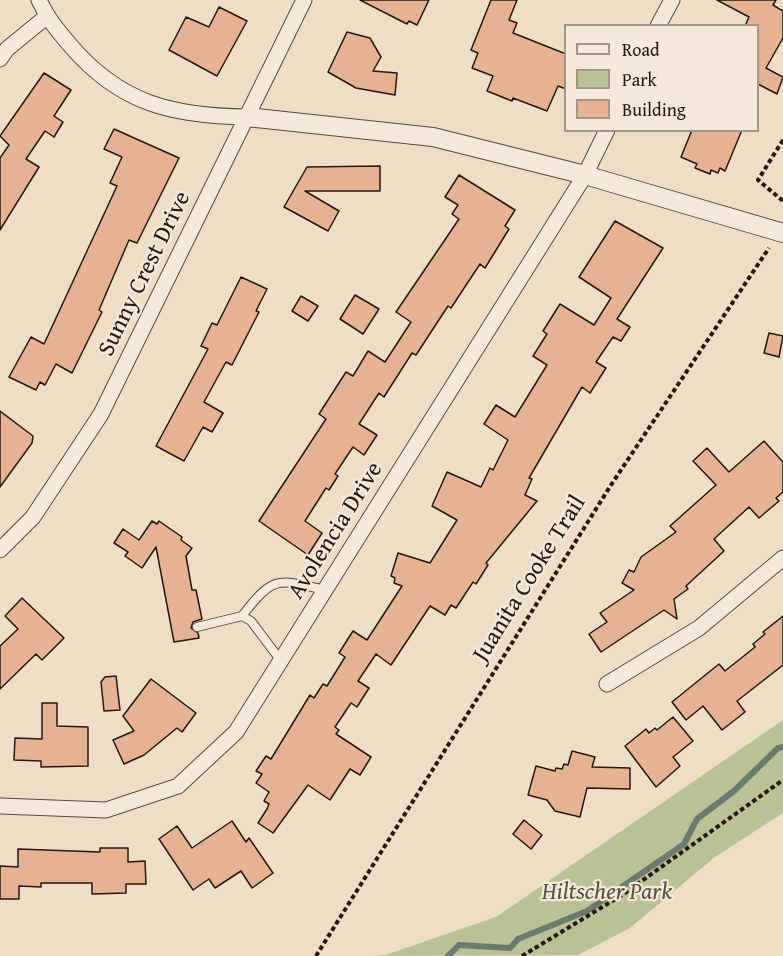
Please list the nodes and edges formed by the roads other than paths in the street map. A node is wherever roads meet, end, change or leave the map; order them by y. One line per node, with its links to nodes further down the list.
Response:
1 (39, 0): 4 (street)
2 (304, 0): 7 (street, Sunny Crest Drive)
3 (672, 0): 5 (street)
4 (46, 17): 6 (street); 7 (street)
5 (659, 24)
6 (0, 58)
7 (247, 117): 9 (street); 11 (street, Sunny Crest Drive)
8 (606, 132): 9 (street, Avolencia Drive)
9 (585, 175): 10 (street); 13 (street, Avolencia Drive)
10 (781, 233)
11 (0, 550)
12 (783, 558): 17 (street)
13 (325, 590): 14 (lane); 16 (street, Avolencia Drive)
14 (242, 616): 15 (lane); 16 (lane)
15 (197, 627)
16 (280, 661): 18 (street, Avolencia Drive)
17 (607, 684)
18 (0, 806)

